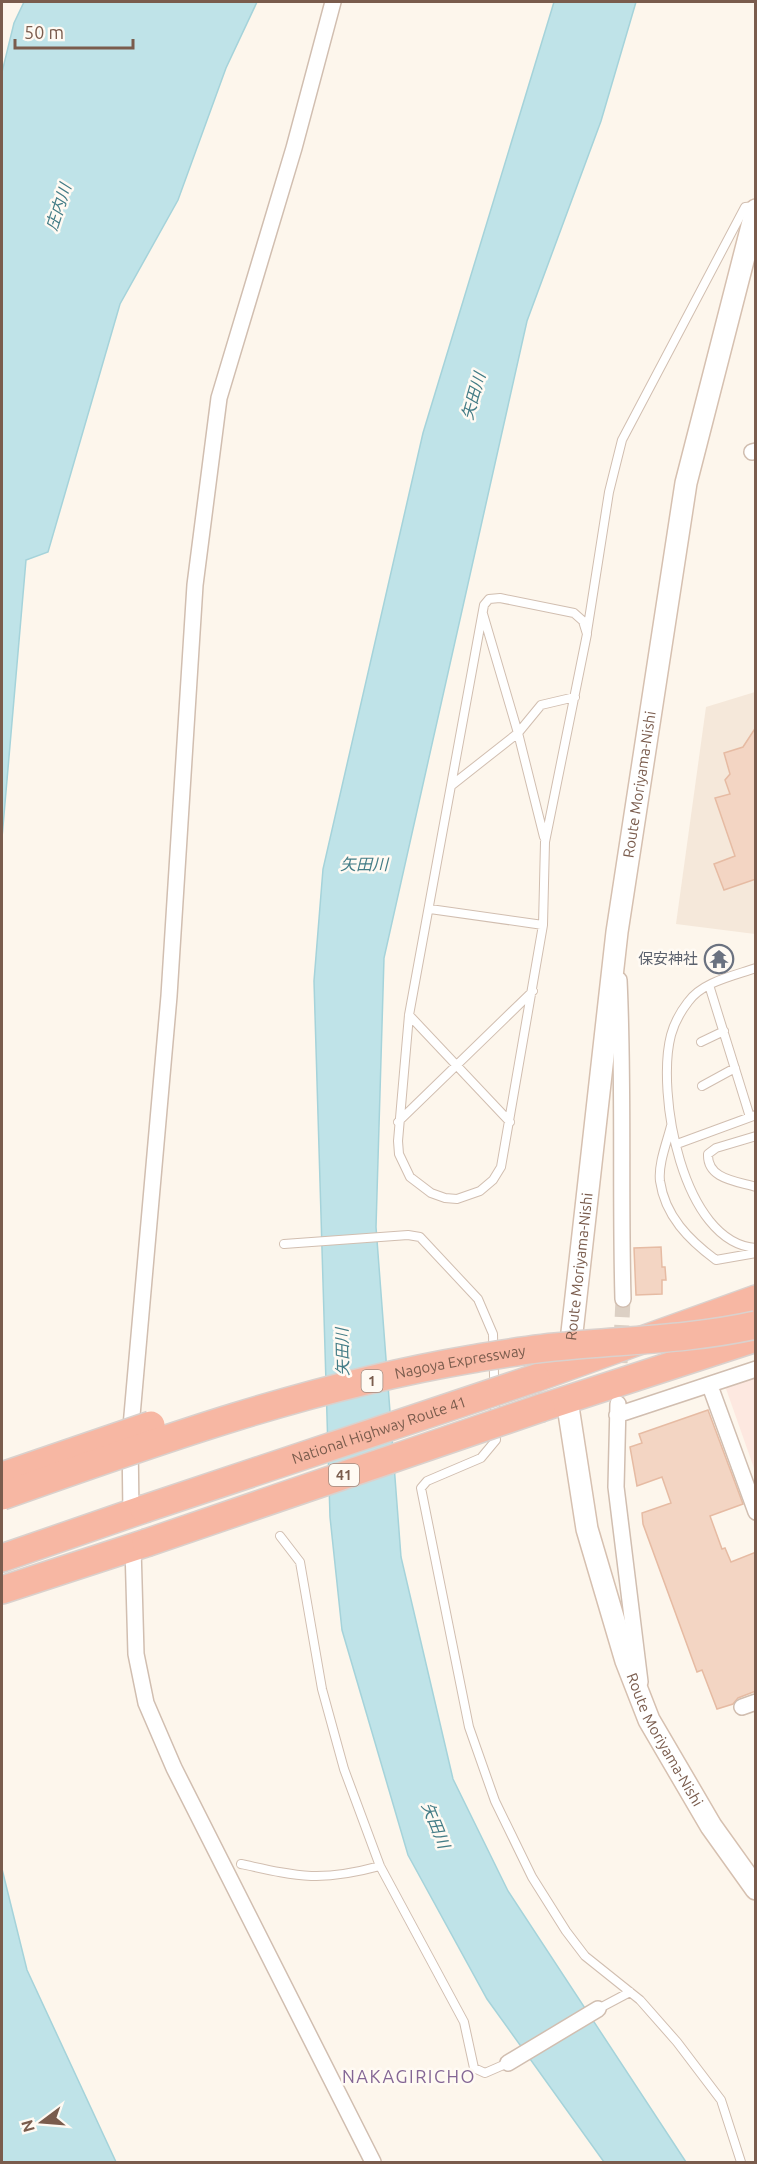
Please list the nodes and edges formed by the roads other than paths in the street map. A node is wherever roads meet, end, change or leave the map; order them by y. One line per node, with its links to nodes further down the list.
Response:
1 (333, 2): 43 (street)
2 (756, 208): 4 (lane); 11 (main road, Route Moriyama-Nishi)
3 (483, 612): 4 (lane); 6 (lane); 7 (lane)
4 (587, 634): 5 (lane)
5 (575, 697): 6 (lane); 8 (lane)
6 (518, 733): 7 (lane); 8 (lane)
7 (452, 785): 9 (lane)
8 (545, 842): 10 (lane)
9 (430, 909): 10 (lane); 15 (lane)
10 (543, 925): 14 (lane)
11 (617, 932): 31 (street); 36 (main road, Route Moriyama-Nishi)
12 (756, 968): 13 (lane)
13 (709, 985): 16 (lane); 24 (lane)
14 (533, 991): 18 (lane); 23 (lane)
15 (409, 1015): 18 (lane); 22 (lane)
16 (723, 1031): 17 (lane); 19 (lane)
17 (701, 1042)
18 (456, 1067): 22 (lane); 23 (lane)
19 (735, 1068): 20 (lane); 21 (lane)
20 (702, 1086)
21 (753, 1116): 26 (lane)
22 (398, 1122): 23 (lane)
23 (510, 1122)
24 (672, 1125): 26 (lane); 30 (lane)
25 (756, 1136): 27 (lane)
26 (676, 1144): 29 (lane)
27 (756, 1186)
28 (284, 1244): 52 (lane)
29 (756, 1248)
30 (756, 1253)
31 (623, 1299)
32 (756, 1299): 36 (highway, National Highway Route 41 / 41)
33 (756, 1316): 40 (highway, Nagoya Expressway / 1, bridge)
34 (756, 1325): 41 (highway, Nagoya Expressway / 1, bridge)
35 (756, 1338): 39 (highway, National Highway Route 41 / 41)
36 (568, 1367): 43 (highway, National Highway Route 41 / 41, bridge)
37 (756, 1369): 38 (street)
38 (710, 1386): 42 (street); 48 (street)
39 (567, 1400): 45 (highway, National Highway Route 41 / 41, bridge); 48 (main road, Route Moriyama-Nishi)
40 (2, 1476)
41 (2, 1496)
42 (756, 1512)
43 (130, 1514): 46 (highway, National Highway Route 41 / 41)
44 (280, 1536): 50 (lane)
45 (133, 1547): 47 (highway, National Highway Route 41 / 41); 55 (street)
46 (2, 1558)
47 (2, 1590)
48 (642, 1703): 51 (main road, Route Moriyama-Nishi)
49 (242, 1864): 50 (lane)
50 (380, 1866): 54 (lane)
51 (756, 1889)
52 (630, 1992): 53 (lane); 56 (lane)
53 (598, 2009): 54 (street)
54 (508, 2063)
55 (373, 2163)
56 (741, 2163)

